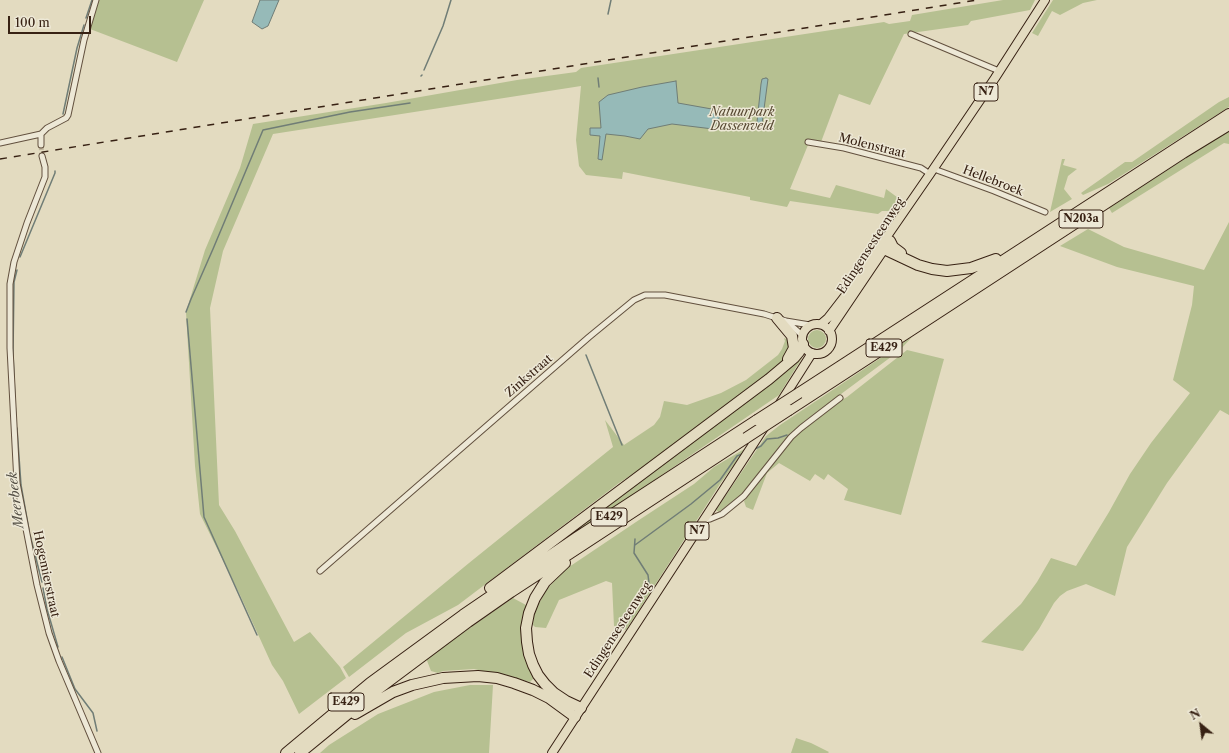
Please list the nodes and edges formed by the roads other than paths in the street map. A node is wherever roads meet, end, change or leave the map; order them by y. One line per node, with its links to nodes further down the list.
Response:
1 (96, 0): 7 (street)
2 (1045, 0): 4 (main road, Edingensesteenweg / N7)
3 (911, 34): 4 (street)
4 (999, 71): 12 (main road, Edingensesteenweg / N7)
5 (1229, 114): 15 (highway, N203a)
6 (1229, 125): 16 (highway, N203a)
7 (41, 134): 9 (street); 10 (street)
8 (808, 142): 12 (street, Molenstraat)
9 (0, 143)
10 (41, 145)
11 (42, 156): 32 (street, Hogemierstraat)
12 (932, 172): 13 (street, Hellebroek); 14 (main road, Edingensesteenweg / N7); 14 (main road, Edingensesteenweg / N7)
13 (1045, 212)
14 (884, 246): 15 (highway); 18 (main road, Edingensesteenweg / N7); 20 (main road, Edingensesteenweg / N7)
15 (1015, 252): 16 (highway, N203a)
16 (978, 281): 26 (highway, E429, bridge); 28 (highway, E429, bridge)
17 (782, 319): 19 (street, Zinkstraat); 21 (street, Zinkstraat); 23 (highway); 27 (street, Zinkstraat)
18 (821, 324): 19 (main road); 20 (main road)
19 (810, 326): 21 (main road)
20 (830, 331): 22 (main road, N7)
21 (803, 339): 22 (main road); 23 (highway)
22 (812, 353): 25 (main road, Edingensesteenweg / N7)
23 (782, 367): 28 (highway)
24 (840, 398): 25 (street)
25 (704, 520): 29 (main road, Edingensesteenweg / N7)
26 (582, 546): 29 (highway); 31 (highway, E429)
27 (320, 571)
28 (462, 615): 33 (highway, E429)
29 (581, 708): 30 (main road, Edingensesteenweg / N7)
30 (575, 717): 31 (highway); 35 (main road, Edingensesteenweg / N7)
31 (334, 724): 34 (highway, E429)
32 (98, 753)
33 (286, 753)
34 (300, 753)
35 (552, 753)

